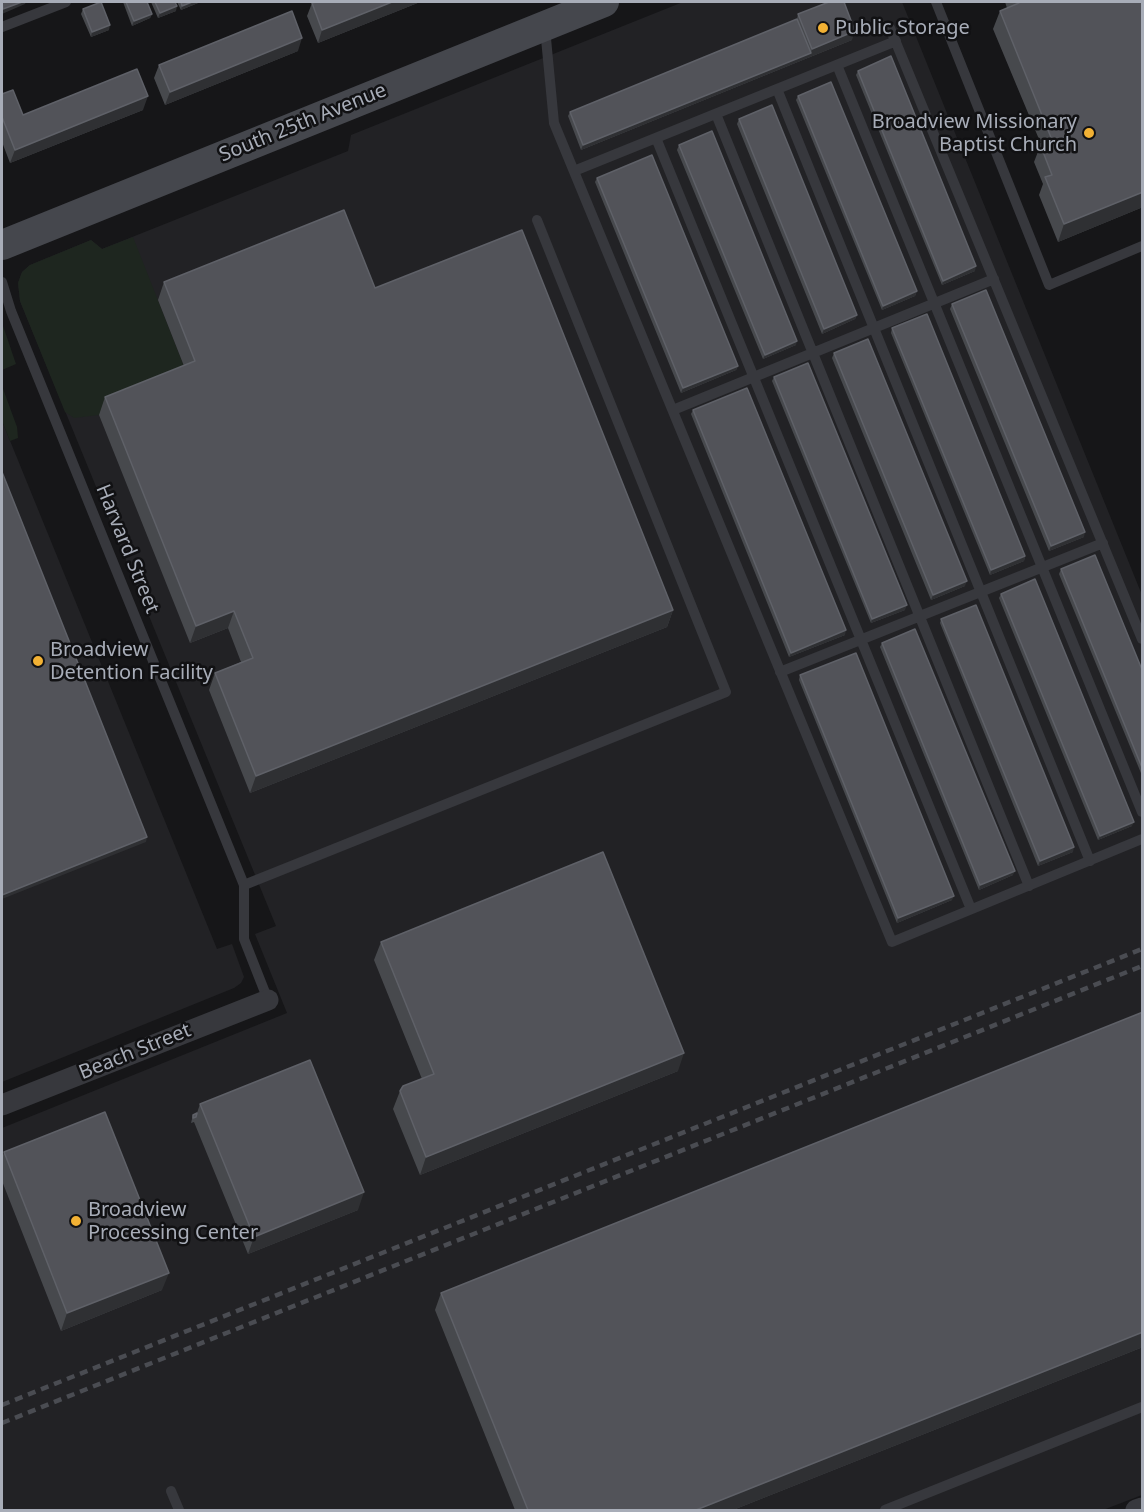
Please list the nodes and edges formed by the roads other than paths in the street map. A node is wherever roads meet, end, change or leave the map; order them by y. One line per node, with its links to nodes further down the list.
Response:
1 (66, 2): 5 (lane)
2 (604, 2): 4 (main road, South 25th Avenue)
3 (936, 2): 15 (lane)
4 (544, 25): 12 (lane); 14 (main road, South 25th Avenue)
5 (2, 27)
6 (890, 28): 7 (lane)
7 (896, 41): 8 (lane); 16 (lane)
8 (837, 65): 9 (lane); 18 (lane)
9 (777, 89): 10 (lane); 19 (lane)
10 (716, 114): 11 (lane); 20 (lane)
11 (656, 138): 12 (lane); 21 (lane)
12 (574, 171): 22 (lane)
13 (537, 220): 33 (lane)
14 (2, 245)
15 (1143, 246)
16 (994, 279): 18 (lane); 23 (lane)
17 (2, 282): 33 (lane, Harvard Street)
18 (934, 303): 19 (lane); 24 (lane)
19 (874, 328): 20 (lane); 25 (lane)
20 (813, 352): 21 (lane); 26 (lane)
21 (754, 377): 22 (lane); 27 (lane)
22 (673, 410): 29 (lane)
23 (1103, 543): 24 (lane); 28 (lane)
24 (1042, 567): 25 (lane); 30 (lane)
25 (981, 592): 26 (lane); 32 (lane)
26 (920, 616): 27 (lane); 34 (lane)
27 (861, 639): 29 (lane); 35 (lane)
28 (1143, 639)
29 (780, 672): 35 (lane)
30 (1143, 812)
31 (1143, 839): 32 (lane)
32 (1090, 861): 34 (lane)
33 (244, 885): 36 (lane, Harvard Street)
34 (1029, 885): 35 (lane)
35 (971, 909)
36 (268, 1000): 37 (street, Beach Street)
37 (2, 1105)
38 (1143, 1407): 42 (lane)
39 (171, 1491): 41 (lane)
40 (1143, 1508): 43 (street)
41 (179, 1510)
42 (885, 1510)
43 (1136, 1510)

